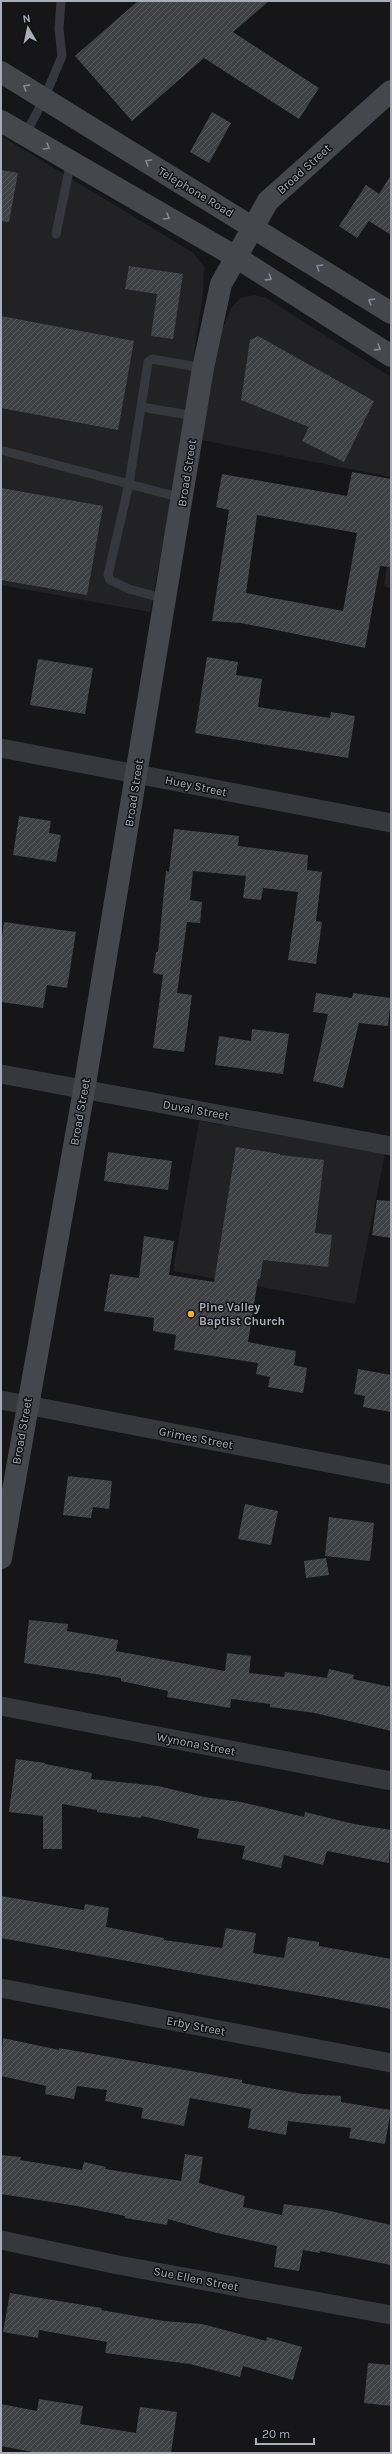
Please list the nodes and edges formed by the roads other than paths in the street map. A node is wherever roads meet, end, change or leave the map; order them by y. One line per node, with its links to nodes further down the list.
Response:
1 (61, 1): 4 (lane)
2 (1, 72): 4 (street, Telephone Road, one-way to 2)
3 (391, 91): 8 (street, Broad Street)
4 (44, 99): 6 (lane); 8 (street, Telephone Road, one-way to 4)
5 (1, 121): 6 (street)
6 (25, 134): 7 (street, one-way to 7)
7 (71, 161): 9 (lane); 10 (street, one-way to 10)
8 (253, 226): 10 (street, Broad Street); 11 (street, Telephone Road, one-way to 8)
9 (56, 234)
10 (236, 257): 12 (street, one-way to 12); 13 (street, Broad Street)
11 (391, 313)
12 (391, 356)
13 (204, 368): 14 (lane); 15 (street, Broad Street)
14 (141, 408): 15 (lane); 17 (lane)
15 (196, 416): 18 (street, Broad Street)
16 (4, 452): 17 (lane)
17 (129, 484): 18 (lane); 19 (lane)
18 (183, 498): 19 (street, Broad Street)
19 (165, 599): 21 (street, Broad Street)
20 (1, 748): 21 (street, Huey Street)
21 (138, 773): 22 (street, Huey Street); 24 (street, Broad Street)
22 (391, 823)
23 (1, 1074): 24 (street, Duval Street)
24 (84, 1090): 25 (street, Duval Street); 27 (street, Broad Street)
25 (391, 1146)
26 (1, 1400): 27 (street, Grimes Street)
27 (27, 1405): 28 (street, Grimes Street); 29 (street, Broad Street)
28 (391, 1475)
29 (1, 1558)
30 (1, 1706): 31 (street, Wynona Street)
31 (391, 1782)
32 (1, 1988): 33 (street, Erby Street)
33 (391, 2063)
34 (1, 2240): 35 (street, Sue Ellen Street)
35 (391, 2315)

